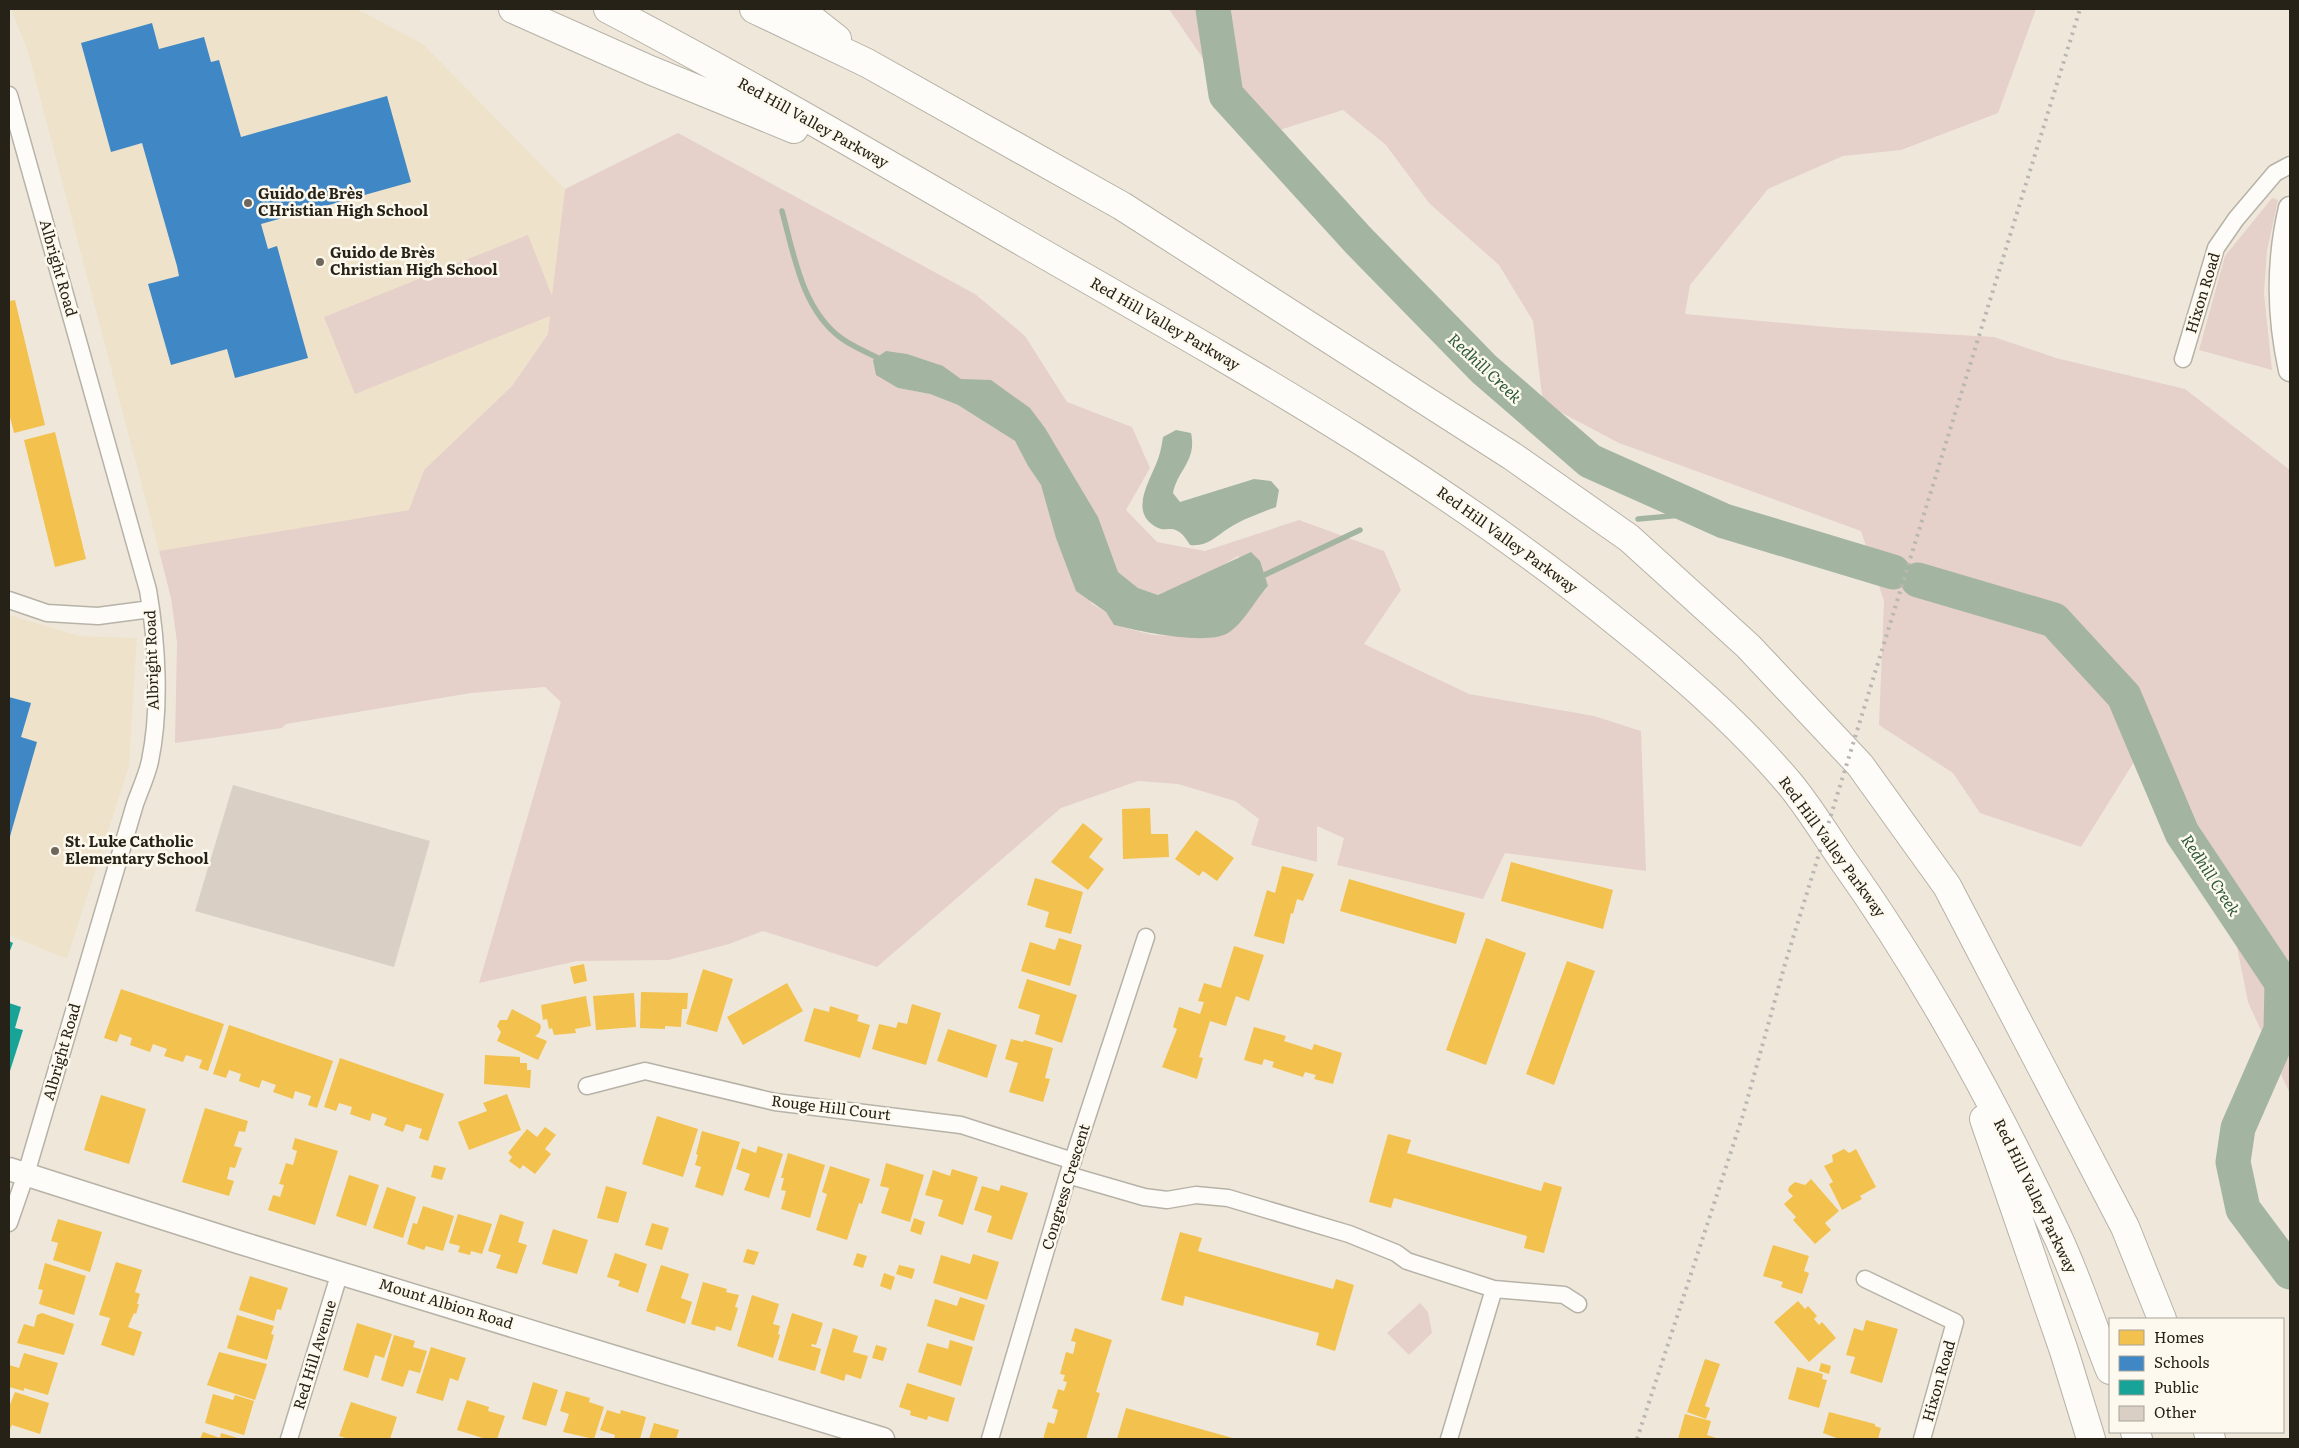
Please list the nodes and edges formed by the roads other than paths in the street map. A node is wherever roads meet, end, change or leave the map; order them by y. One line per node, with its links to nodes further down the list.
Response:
1 (513, 9): 8 (highway)
2 (608, 9): 8 (highway, Red Hill Valley Parkway)
3 (754, 9): 5 (highway)
4 (799, 9): 5 (highway)
5 (867, 63): 24 (highway)
6 (9, 95): 13 (street, Albright Road)
7 (2290, 165): 10 (street, Hixon Road)
8 (904, 174): 16 (highway, Red Hill Valley Parkway)
9 (2290, 208): 11 (street)
10 (2183, 359)
11 (2290, 370)
12 (9, 600): 13 (street)
13 (151, 609): 18 (street, Albright Road)
14 (1146, 937): 17 (street, Congress Crescent)
15 (587, 1086): 17 (street, Rouge Hill Court)
16 (1981, 1088): 25 (highway, Red Hill Valley Parkway); 31 (highway)
17 (1071, 1168): 22 (street, Rouge Hill Court); 28 (street, Congress Crescent)
18 (17, 1172): 19 (street, Albright Road); 20 (street, Mount Albion Road)
19 (9, 1224)
20 (340, 1272): 26 (street, Red Hill Avenue); 27 (street, Mount Albion Road)
21 (1866, 1279): 30 (street, Hixon Road)
22 (1494, 1289): 23 (street, Rouge Hill Court); 29 (street)
23 (1578, 1304)
24 (2162, 1318)
25 (2109, 1367)
26 (290, 1439)
27 (883, 1439)
28 (990, 1439)
29 (1449, 1439)
30 (1922, 1439)
31 (2091, 1439)

